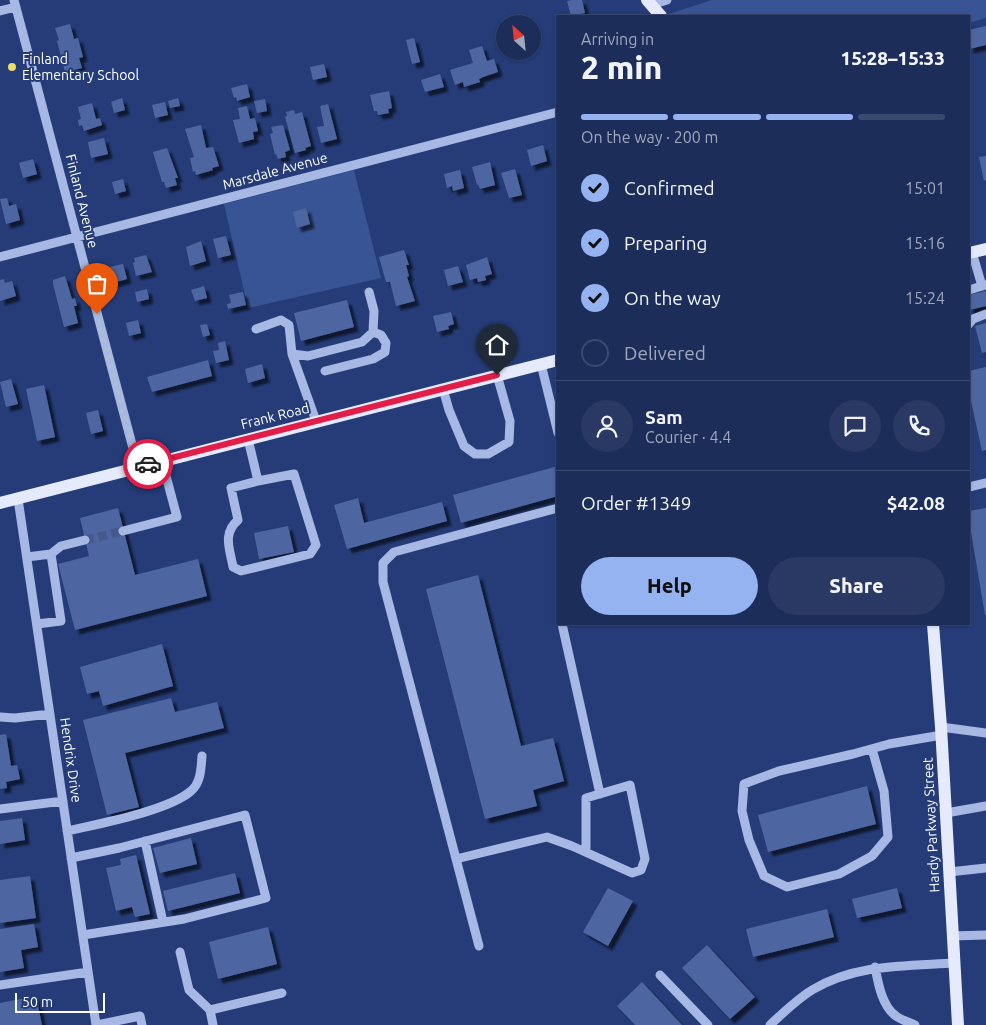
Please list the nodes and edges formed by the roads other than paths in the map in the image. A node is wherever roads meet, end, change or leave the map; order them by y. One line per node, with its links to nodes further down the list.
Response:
1 (667, 0): 2 (street)
2 (649, 2): 5 (main road)
3 (15, 3): 4 (street); 7 (street, Finland Avenue)
4 (0, 11)
5 (660, 15)
6 (556, 113): 7 (street, Marsdale Avenue)
7 (77, 237): 10 (street, Marsdale Avenue); 28 (street, Finland Avenue)
8 (986, 249): 9 (main road)
9 (970, 253): 11 (street)
10 (0, 257)
11 (984, 286): 12 (street)
12 (970, 290)
13 (370, 292): 17 (street)
14 (986, 314): 15 (street)
15 (970, 322)
16 (256, 329): 18 (street)
17 (373, 332): 18 (street); 21 (street)
18 (292, 354): 24 (street)
19 (556, 360): 20 (main road, Frank Road)
20 (541, 364): 22 (main road, Frank Road); 25 (street)
21 (325, 371)
22 (497, 375): 23 (main road, Frank Road); 23 (street)
23 (443, 389): 24 (main road, Frank Road)
24 (316, 422): 26 (main road, Frank Road)
25 (556, 425)
26 (248, 439): 27 (main road, Frank Road); 29 (street)
27 (162, 461): 28 (main road, Frank Road); 35 (street)
28 (138, 467): 32 (main road, Frank Road)
29 (258, 481): 29 (street)
30 (986, 484): 31 (street)
31 (970, 487)
32 (18, 498): 33 (main road, Frank Road); 38 (street, Hendrix Drive)
33 (0, 503)
34 (556, 509): 57 (street)
35 (123, 530)
36 (85, 540): 37 (street)
37 (51, 554): 38 (street); 39 (street)
38 (27, 557): 39 (street, Hendrix Drive)
39 (37, 624): 42 (street, Hendrix Drive)
40 (562, 625): 48 (street)
41 (933, 625): 44 (main road, Hardy Parkway Street)
42 (50, 714): 43 (street); 49 (street, Hendrix Drive)
43 (0, 717)
44 (942, 731): 45 (street); 46 (street); 52 (main road, Hardy Parkway Street)
45 (986, 733)
46 (872, 749): 46 (street)
47 (202, 756): 53 (street)
48 (600, 794): 55 (street); 55 (street)
49 (63, 801): 51 (street); 53 (street, Hendrix Drive)
50 (986, 806): 52 (street)
51 (0, 809)
52 (946, 813): 59 (main road, Hardy Parkway Street)
53 (67, 831): 56 (street, Hendrix Drive)
54 (145, 841): 56 (street); 60 (street); 60 (street)
55 (586, 852): 57 (street)
56 (71, 858): 61 (street, Hendrix Drive)
57 (456, 859): 64 (street)
58 (986, 868): 59 (street)
59 (949, 872): 63 (main road, Hardy Parkway Street)
60 (163, 922): 61 (street)
61 (82, 935): 68 (street, Hendrix Drive)
62 (986, 935): 63 (street)
63 (952, 936): 66 (main road, Hardy Parkway Street)
64 (479, 946)
65 (180, 952): 72 (street)
66 (954, 963): 67 (street); 79 (main road, Hardy Parkway Street)
67 (875, 967): 77 (street); 78 (street)
68 (88, 972): 70 (street); 73 (street, Hendrix Drive)
69 (660, 975): 76 (street)
70 (0, 985)
71 (282, 993): 72 (street)
72 (210, 1010): 75 (street)
73 (96, 1025): 74 (street)
74 (142, 1025)
75 (213, 1025)
76 (708, 1025)
77 (770, 1025)
78 (915, 1025)
79 (958, 1025)

